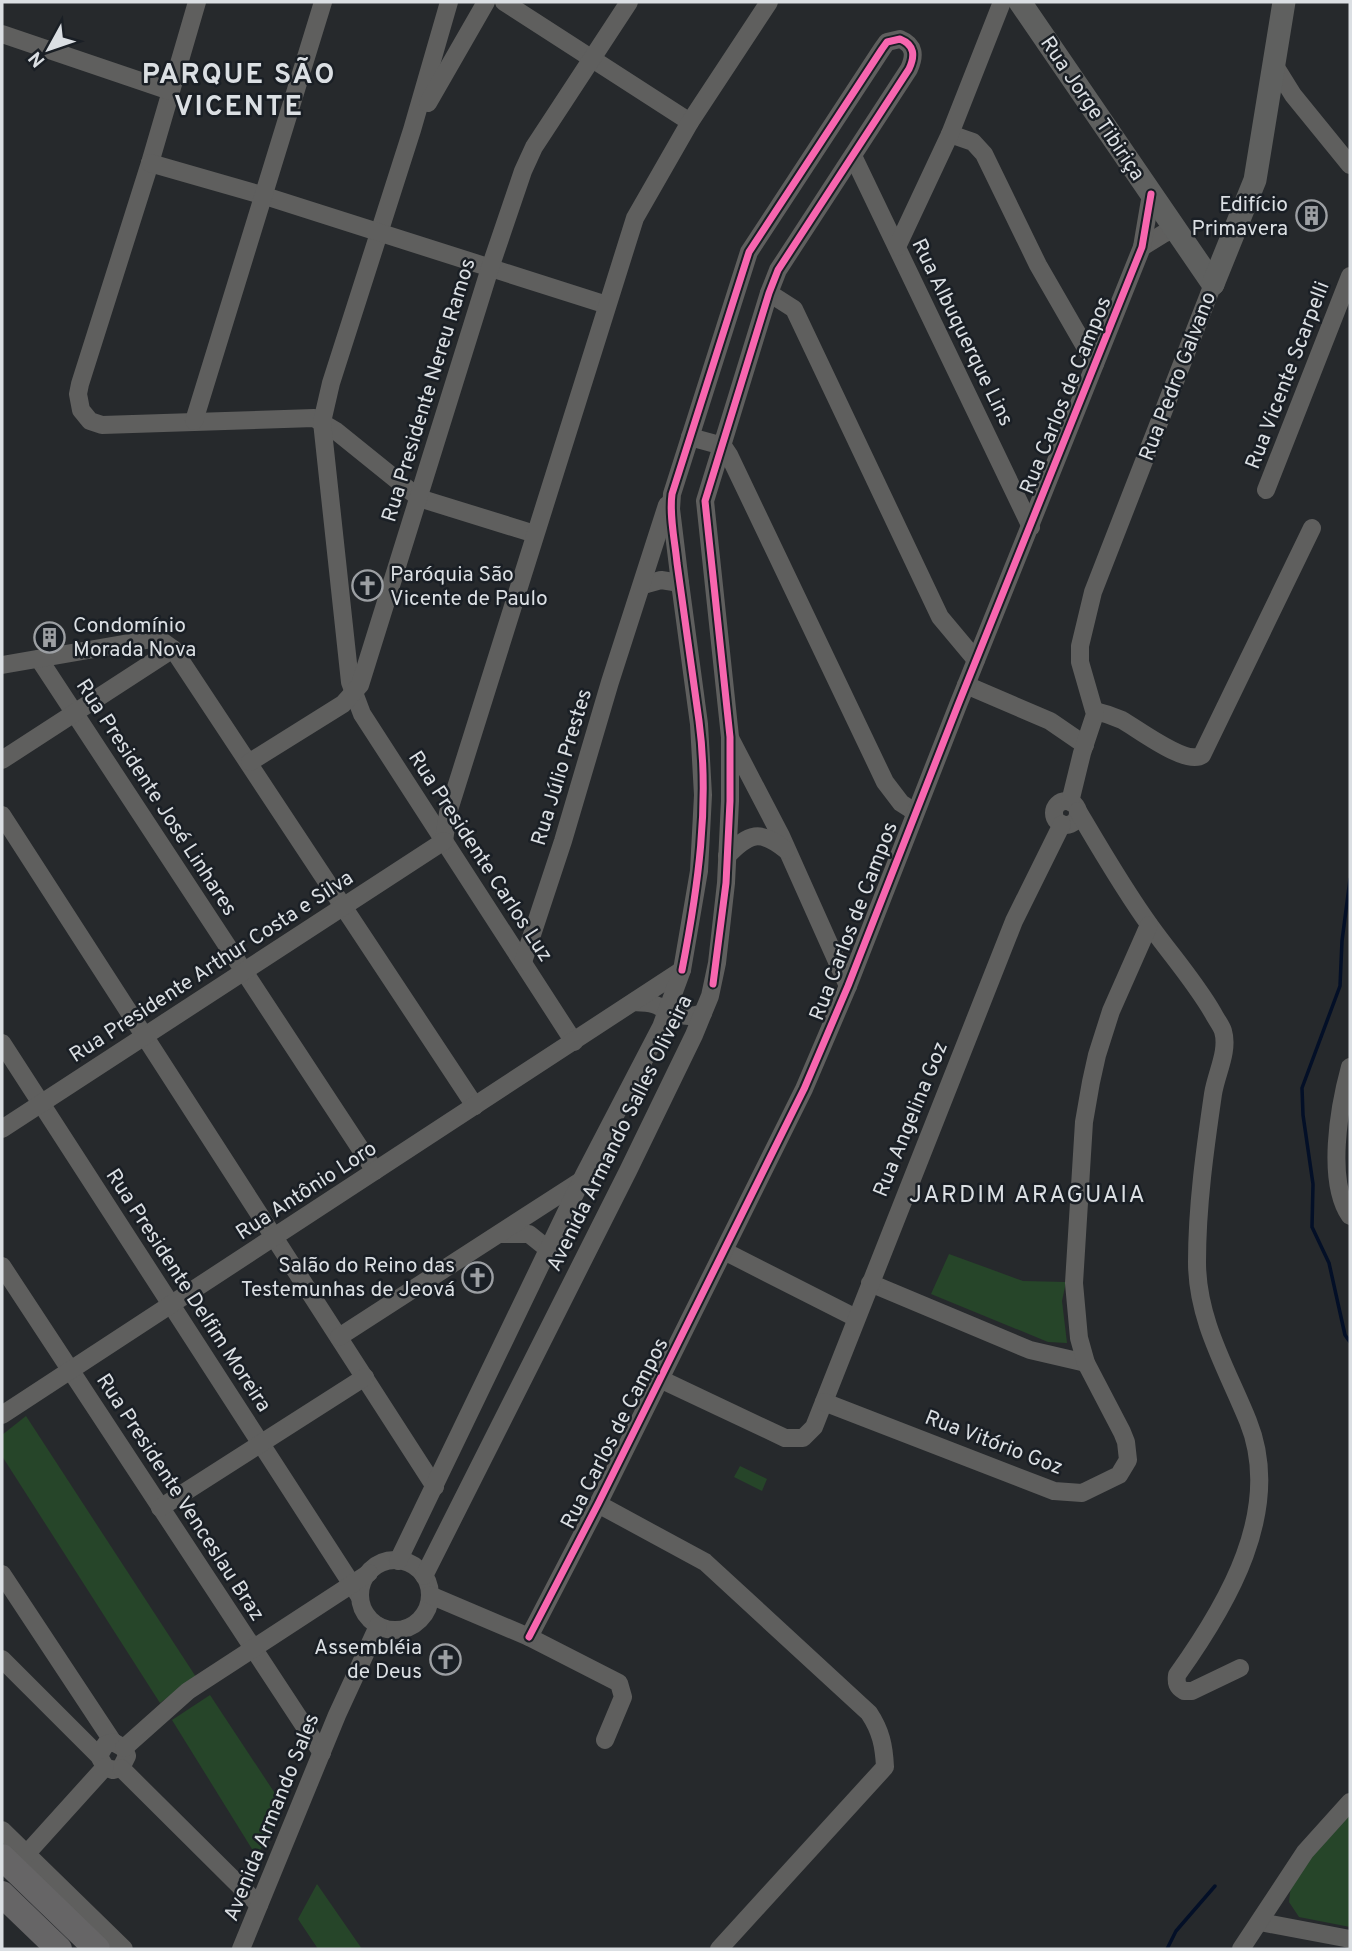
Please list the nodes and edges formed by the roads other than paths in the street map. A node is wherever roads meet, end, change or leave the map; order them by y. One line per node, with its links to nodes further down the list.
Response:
1 (197, 2): 15 (street)
2 (323, 2): 25 (street)
3 (449, 2): 19 (street)
4 (458, 2): 11 (street)
5 (504, 2): 13 (street)
6 (629, 2): 13 (street, Rua Presidente Nereu Ramos)
7 (769, 2): 18 (street)
8 (1002, 2): 20 (street)
9 (1020, 2): 24 (main road, Rua Jorge Tibiriça)
10 (1284, 2): 14 (main road, Rua Pedro Galvano)
11 (483, 7): 19 (street)
12 (2, 34): 15 (street)
13 (592, 59): 18 (street); 30 (street, Rua Presidente Nereu Ramos)
14 (1275, 66): 16 (main road, Rua Pedro Galvano); 17 (street)
15 (170, 91): 22 (street)
16 (1270, 94): 17 (street); 32 (main road, Rua Pedro Galvano)
17 (1293, 95): 23 (street)
18 (690, 122): 34 (street)
19 (412, 130): 27 (street, Rua Presidente Carlos Luz)
20 (950, 134): 28 (street); 35 (street)
21 (853, 156): 28 (street, Rua Albuquerque Lins); 33 (street, Avenida Armando Salles Oliveira); 38 (street, Avenida Armando Salles Oliveira)
22 (150, 163): 25 (street); 36 (street)
23 (1350, 165)
24 (1151, 194): 26 (main road, Rua Jorge Tibiriça); 29 (street, Rua Carlos de Campos)
25 (265, 197): 27 (street); 36 (street)
26 (1175, 229): 29 (street); 32 (main road, Rua Jorge Tibiriça)
27 (377, 232): 30 (street); 37 (street, Rua Presidente Carlos Luz)
28 (897, 247): 43 (street, Rua Albuquerque Lins)
29 (1143, 247): 35 (street, Rua Carlos de Campos)
30 (490, 268): 34 (street); 42 (street, Rua Presidente Nereu Ramos)
31 (1350, 276): 40 (street, Rua Vicente Scarpelli)
32 (1213, 284): 56 (street, Rua Pedro Galvano)
33 (769, 293): 39 (street, Avenida Armando Salles Oliveira); 52 (street)
34 (607, 305): 45 (street)
35 (1095, 364): 43 (street, Rua Carlos de Campos)
36 (194, 421): 37 (street)
37 (322, 422): 42 (street); 48 (street, Rua Presidente Carlos Luz)
38 (690, 437): 39 (street); 41 (street, Avenida Armando Salles Oliveira)
39 (723, 446): 58 (street, Avenida Armando Salles Oliveira); 62 (street)
40 (1266, 490)
41 (672, 494): 46 (street, Avenida Armando Salles Oliveira); 47 (street, Rua Júlio Prestes)
42 (419, 498): 45 (street); 49 (street, Rua Presidente Nereu Ramos)
43 (1031, 527): 52 (street, Rua Carlos de Campos)
44 (1312, 528): 56 (street)
45 (535, 534): 65 (street)
46 (680, 583): 47 (street); 71 (street, Avenida Armando Salles Oliveira)
47 (643, 585): 70 (street, Rua Júlio Prestes)
48 (345, 635): 49 (street); 55 (street, Rua Presidente Carlos Luz)
49 (375, 637): 55 (street, Rua Presidente Nereu Ramos)
50 (173, 649): 51 (street); 57 (street); 61 (street)
51 (39, 659): 53 (street); 57 (street, Rua Presidente José Linhares)
52 (976, 660): 54 (street, Rua Carlos de Campos)
53 (2, 665)
54 (966, 685): 59 (street); 62 (street, Rua Carlos de Campos)
55 (354, 693): 61 (street, Rua Presidente Nereu Ramos); 65 (street, Rua Presidente Carlos Luz)
56 (1095, 711): 59 (street)
57 (74, 713): 60 (street); 72 (street, Rua Presidente José Linhares)
58 (730, 737): 66 (street); 67 (street, Avenida Armando Salles Oliveira)
59 (1085, 745): 64 (street, Rua Angelina Goz)
60 (2, 760)
61 (250, 762): 68 (street)
62 (915, 812): 74 (street, Rua Carlos de Campos)
63 (2, 815): 78 (street)
64 (1070, 815): 69 (street); 93 (street, Rua Angelina Goz)
65 (444, 841): 68 (street, Rua Presidente Arthur Costa e Silva); 70 (street, Rua Presidente Carlos Luz)
66 (786, 850): 67 (street); 74 (street)
67 (727, 856): 73 (street, Avenida Armando Salles Oliveira)
68 (343, 907): 72 (street, Rua Presidente Arthur Costa e Silva); 83 (street)
69 (1150, 925): 97 (street, Rua Vitório Goz); 118 (street)
70 (523, 962): 79 (street, Rua Presidente Carlos Luz)
71 (682, 970): 73 (street); 75 (street, Rua Antônio Loro); 76 (street, Avenida Armando Salles Oliveira)
72 (244, 971): 78 (street, Rua Presidente Arthur Costa e Silva); 85 (street, Rua Presidente José Linhares)
73 (713, 984): 77 (street, Avenida Armando Salles Oliveira)
74 (848, 986): 91 (street, Rua Carlos de Campos)
75 (635, 1002): 76 (street); 79 (street, Rua Antônio Loro)
76 (668, 1012): 77 (street); 86 (street, Avenida Armando Salles Oliveira)
77 (703, 1013): 111 (street, Avenida Armando Salles Oliveira)
78 (145, 1036): 82 (street, Rua Presidente Arthur Costa e Silva); 89 (street)
79 (574, 1042): 83 (street, Rua Antônio Loro)
80 (2, 1043): 82 (street, Rua Presidente Delfim Moreira)
81 (1350, 1067): 87 (street)
82 (41, 1104): 84 (street, Rua Presidente Arthur Costa e Silva); 94 (street, Rua Presidente Delfim Moreira)
83 (475, 1106): 85 (street, Rua Antônio Loro)
84 (2, 1129)
85 (375, 1171): 89 (street, Rua Antônio Loro)
86 (582, 1180): 88 (street); 90 (street, Avenida Armando Salles Oliveira)
87 (1350, 1216)
88 (499, 1234): 90 (street); 96 (street)
89 (274, 1237): 94 (street, Rua Antônio Loro); 96 (street)
90 (549, 1250): 104 (street, Avenida Armando Salles Oliveira)
91 (724, 1251): 95 (street); 100 (street, Rua Carlos de Campos)
92 (2, 1266): 98 (street, Rua Presidente Venceslau Braz)
93 (870, 1283): 95 (street, Rua Angelina Goz); 97 (street)
94 (171, 1304): 98 (street, Rua Antônio Loro); 103 (street, Rua Presidente Delfim Moreira)
95 (856, 1318): 101 (street, Rua Angelina Goz)
96 (339, 1337): 99 (street)
97 (1086, 1363): 101 (street, Rua Vitório Goz)
98 (70, 1370): 102 (street, Rua Antônio Loro); 106 (street, Rua Presidente Venceslau Braz)
99 (365, 1377): 103 (street); 104 (street)
100 (660, 1380): 101 (street, Rua Angelina Goz); 105 (street, Rua Carlos de Campos)
101 (824, 1402)
102 (2, 1415)
103 (261, 1444): 106 (street); 108 (street, Rua Presidente Delfim Moreira)
104 (435, 1487): 107 (street, Avenida Armando Salles Oliveira)
105 (598, 1504): 115 (street, Rua Carlos de Campos); 134 (street)
106 (160, 1508): 116 (street, Rua Presidente Venceslau Braz)
107 (398, 1560): 109 (street); 111 (street)
108 (338, 1562): 109 (street); 112 (street, Rua Presidente Delfim Moreira)
109 (371, 1570): 112 (street)
110 (2, 1574): 120 (street)
111 (424, 1576): 113 (street)
112 (358, 1594): 114 (street); 116 (street)
113 (430, 1595): 114 (street); 115 (street)
114 (378, 1626): 121 (street, Avenida Armando Sales)
115 (529, 1637): 119 (street)
116 (253, 1648): 120 (street); 121 (street, Rua Presidente Venceslau Braz)
117 (2, 1660): 122 (street)
118 (1240, 1668)
119 (605, 1740)
120 (119, 1745): 122 (street); 122 (street)
121 (322, 1754): 127 (street, Avenida Armando Sales)
122 (108, 1764): 125 (street); 127 (street)
123 (1350, 1802): 128 (street)
124 (2, 1830): 125 (street)
125 (14, 1859): 131 (highway); 132 (street)
126 (2, 1894): 130 (highway)
127 (259, 1905): 133 (street, Avenida Armando Sales)
128 (1260, 1922): 129 (street); 135 (street)
129 (1339, 1941)
130 (59, 1949)
131 (97, 1949)
132 (124, 1949)
133 (241, 1949)
134 (719, 1949)
135 (1241, 1949)

